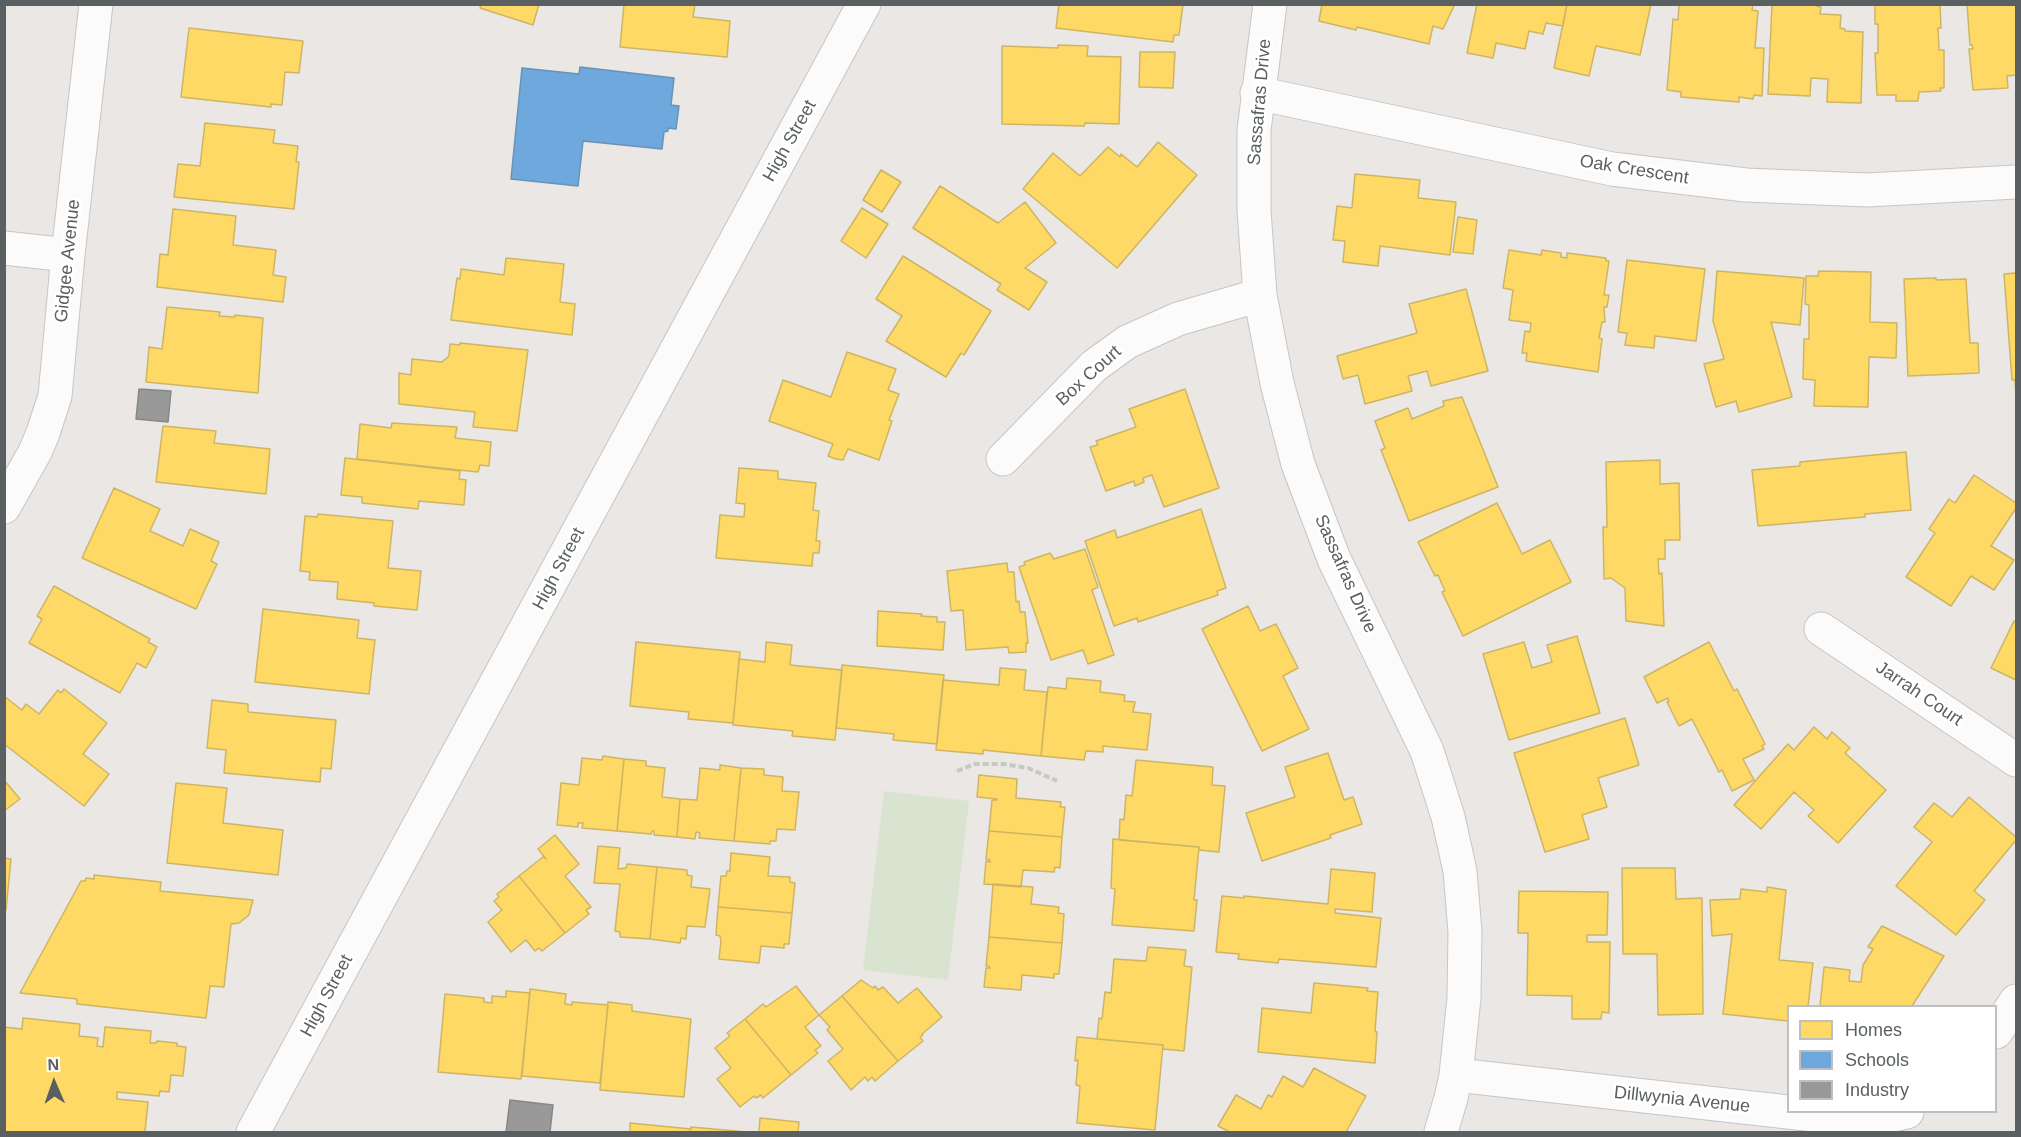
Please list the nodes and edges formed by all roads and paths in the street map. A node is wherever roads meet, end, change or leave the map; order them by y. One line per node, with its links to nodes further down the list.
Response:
1 (96, 4): 7 (street, Gidgee Avenue)
2 (1270, 4): 4 (street, Sassafras Drive)
3 (859, 7): 21 (street, High Street)
4 (1257, 93): 5 (street, Oak Crescent); 8 (street, Sassafras Drive)
5 (2016, 182)
6 (4, 248): 7 (street)
7 (68, 255): 10 (street, Gidgee Avenue)
8 (1260, 295): 9 (street, Box Court); 17 (street, Sassafras Drive)
9 (1003, 459)
10 (4, 507)
11 (1821, 629): 12 (street, Jarrah Court)
12 (2016, 760)
13 (957, 771): 14 (path)
14 (1057, 781)
15 (2016, 1000): 16 (street)
16 (1997, 1029)
17 (1456, 1075): 18 (street, Dillwynia Avenue); 22 (street, Sassafras Drive)
18 (1787, 1112)
19 (1797, 1113): 20 (street, Dillwynia Avenue)
20 (1902, 1113)
21 (253, 1132)
22 (1441, 1132)

